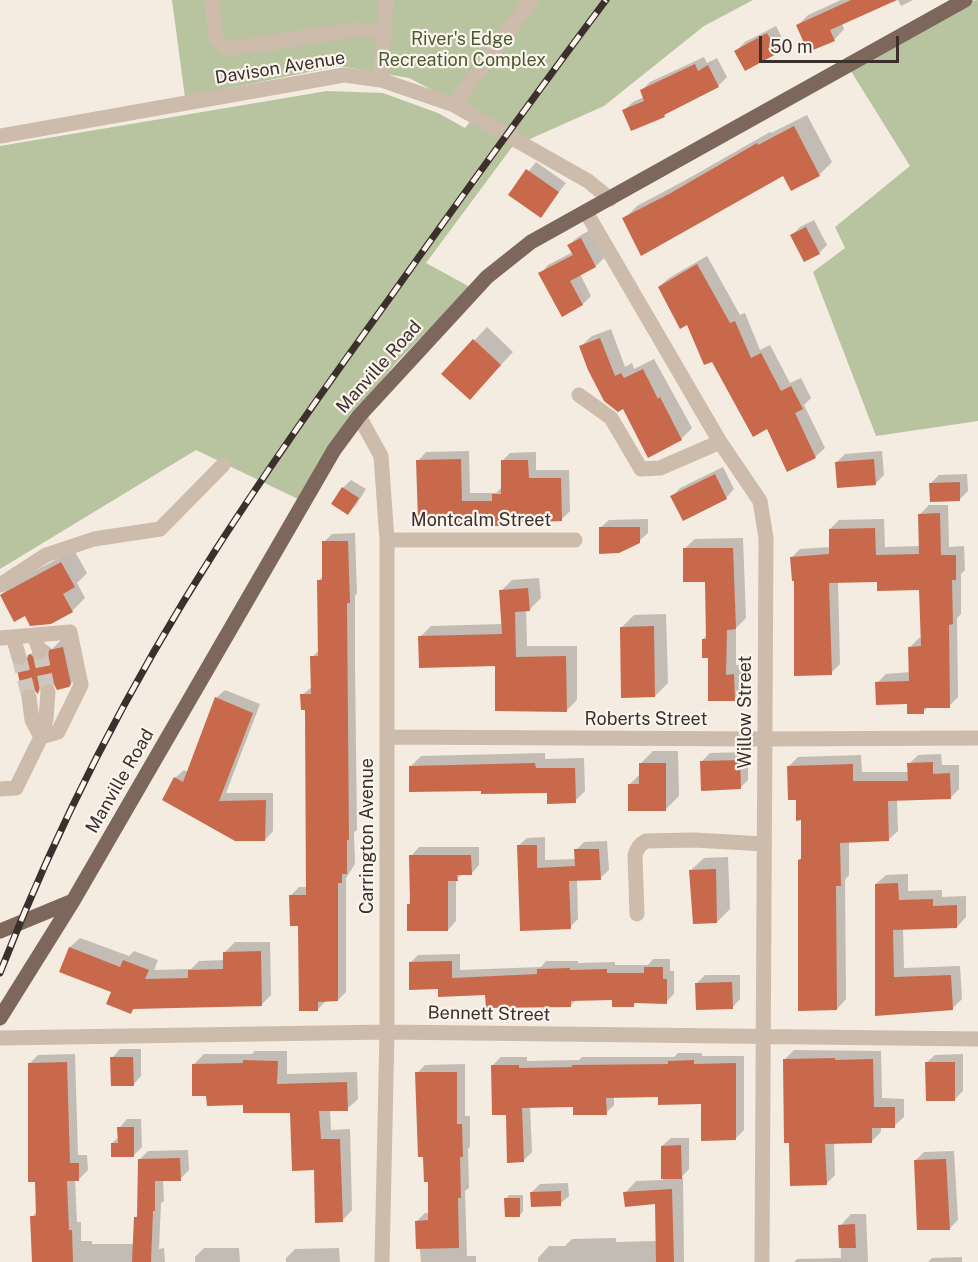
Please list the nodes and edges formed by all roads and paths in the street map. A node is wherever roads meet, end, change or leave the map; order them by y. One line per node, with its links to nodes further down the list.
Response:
1 (215, 0): 5 (street)
2 (386, 0): 5 (street)
3 (531, 0): 7 (street)
4 (966, 0): 9 (main road, Manville Road)
5 (384, 32): 6 (street)
6 (381, 80): 7 (street, Davison Avenue); 8 (street, Davison Avenue)
7 (454, 105): 9 (street, Davison Avenue)
8 (0, 136)
9 (610, 199): 10 (main road, Manville Road)
10 (586, 212): 12 (main road, Manville Road); 13 (street, Willow Street)
11 (579, 395): 13 (street)
12 (358, 416): 15 (street, Carrington Avenue); 30 (main road, Manville Road)
13 (720, 442): 27 (street, Willow Street)
14 (223, 465): 17 (street)
15 (387, 540): 16 (street, Montcalm Street); 25 (street, Carrington Avenue)
16 (575, 540)
17 (0, 585)
18 (34, 635): 19 (street); 20 (street); 24 (street)
19 (6, 637): 21 (street)
20 (40, 652)
21 (19, 657)
22 (48, 692): 24 (street)
23 (29, 697): 24 (street)
24 (41, 737): 28 (street)
25 (387, 737): 27 (street, Roberts Street); 34 (street, Carrington Avenue)
26 (978, 738): 27 (street, Roberts Street)
27 (764, 739): 29 (street, Willow Street)
28 (0, 789)
29 (764, 844): 31 (street); 35 (street, Willow Street)
30 (74, 901): 32 (main road); 33 (main road, Manville Road)
31 (637, 914)
32 (0, 931)
33 (0, 1018)
34 (387, 1032): 35 (street, Bennett Street); 36 (street, Bennett Street); 38 (street, Carrington Avenue)
35 (763, 1036): 37 (street, Bennett Street); 39 (street, Willow Street)
36 (0, 1038)
37 (978, 1039)
38 (382, 1262)
39 (762, 1262)

